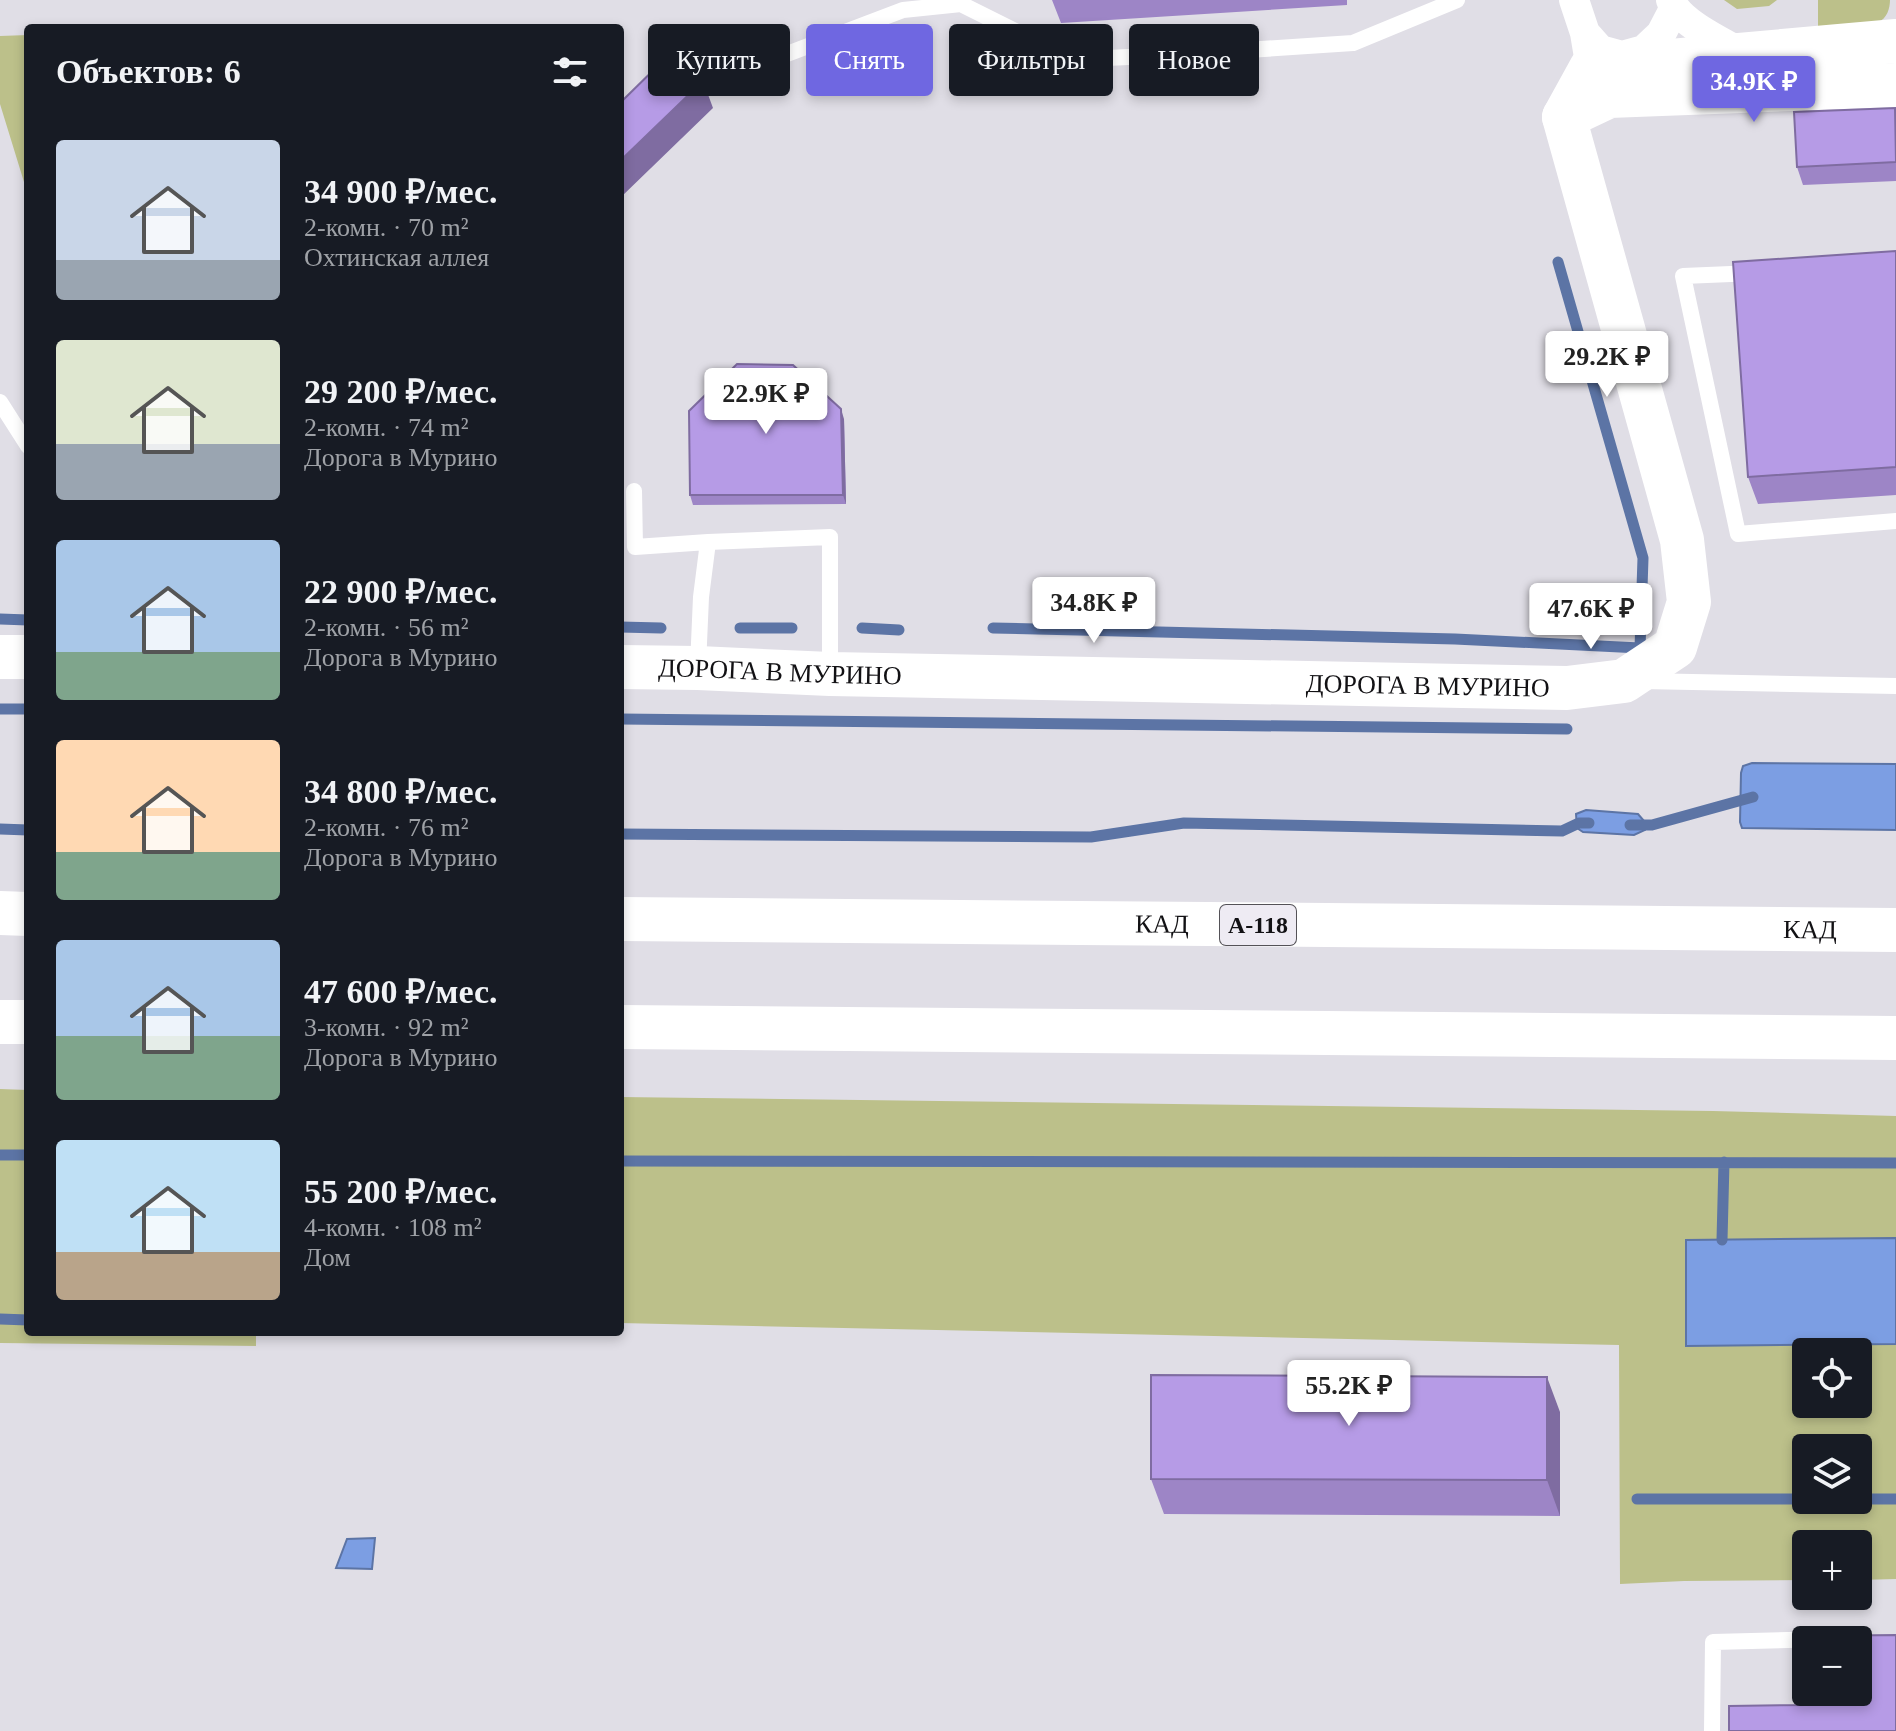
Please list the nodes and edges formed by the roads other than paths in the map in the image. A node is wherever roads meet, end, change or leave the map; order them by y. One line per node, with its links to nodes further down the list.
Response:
1 (1457, 0): 5 (lane)
2 (1574, 0): 7 (street)
3 (1673, 5): 6 (street); 7 (street)
4 (1896, 41): 6 (main road)
5 (790, 53)
6 (1743, 54): 7 (main road)
7 (1595, 65): 8 (main road); 20 (main road, ДОРОГА В МУРИНО)
8 (1896, 85)
9 (1775, 272): 13 (lane)
10 (0, 402): 11 (lane)
11 (24, 440)
12 (634, 491): 14 (lane)
13 (1896, 521)
14 (708, 542): 18 (lane); 19 (lane)
15 (0, 657): 16 (main road)
16 (24, 657)
17 (624, 667): 18 (main road, ДОРОГА В МУРИНО)
18 (698, 668): 19 (main road, ДОРОГА В МУРИНО)
19 (830, 674): 20 (main road, ДОРОГА В МУРИНО)
20 (1624, 681): 21 (lane)
21 (1896, 686)
22 (0, 913): 23 (main road)
23 (24, 914)
24 (624, 919): 25 (main road, КАД / А-118)
25 (1896, 930)
26 (0, 1022): 27 (main road)
27 (24, 1022)
28 (624, 1027): 29 (main road)
29 (1896, 1038)
30 (1792, 1640): 31 (lane)
31 (1712, 1731)

